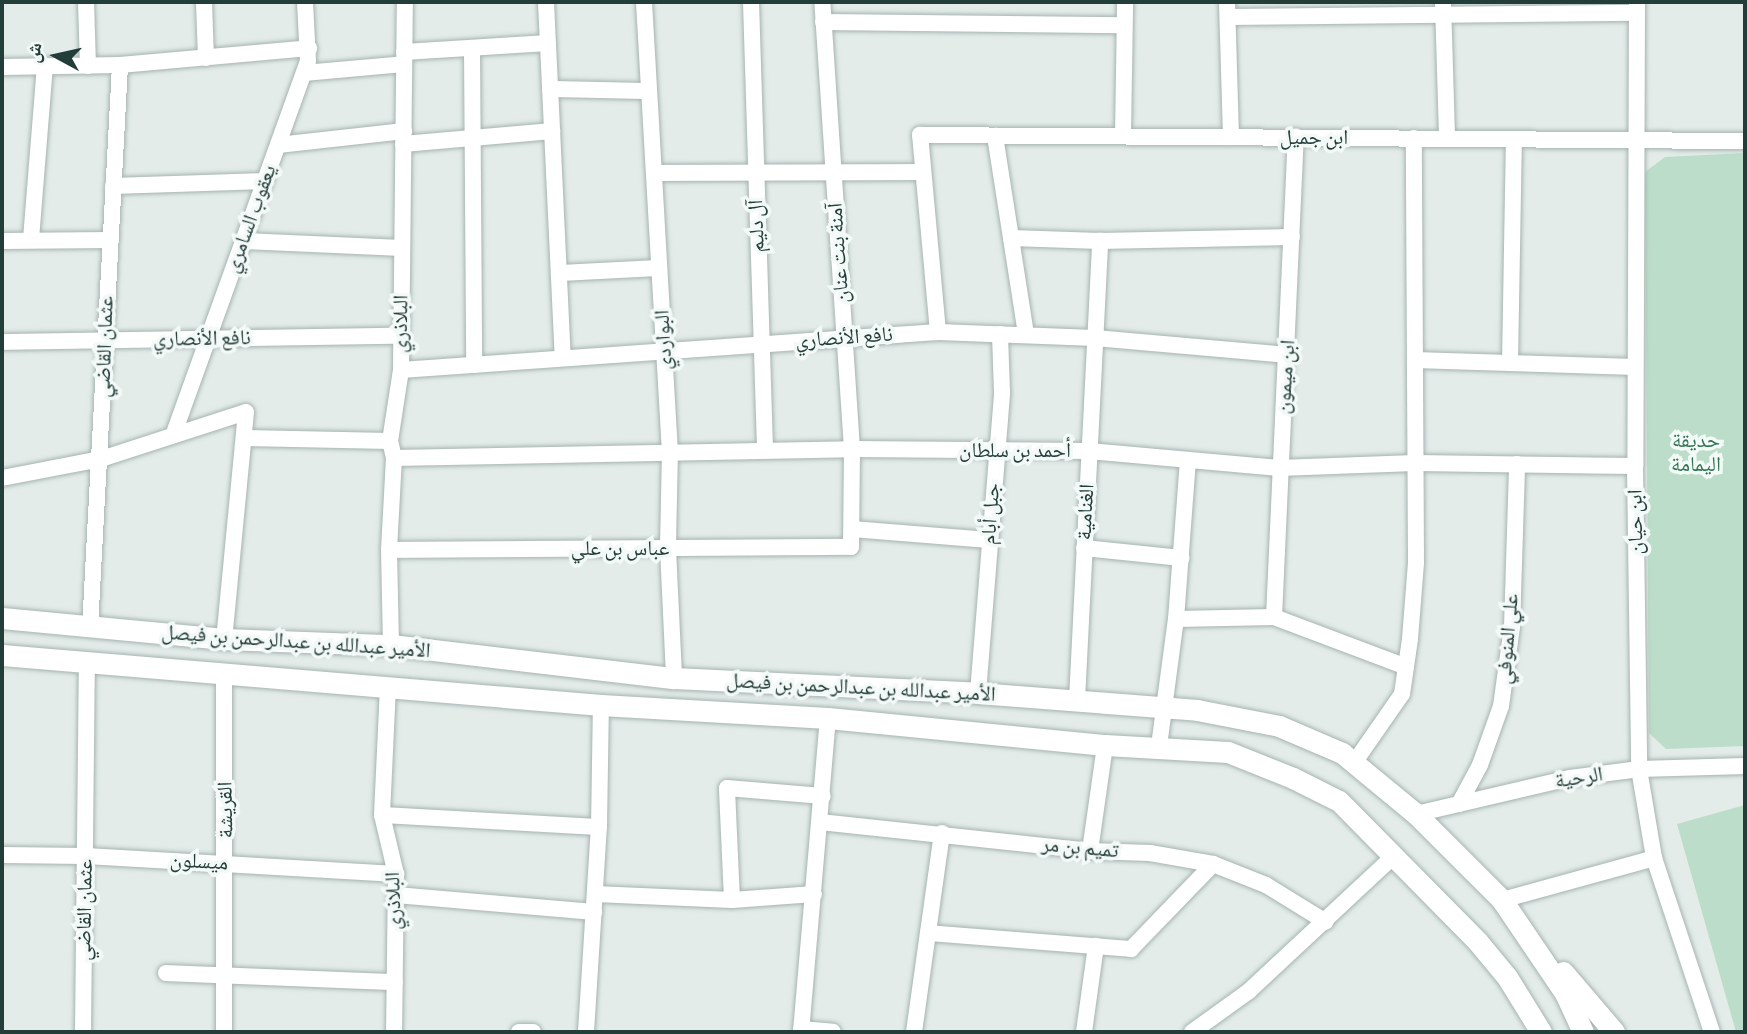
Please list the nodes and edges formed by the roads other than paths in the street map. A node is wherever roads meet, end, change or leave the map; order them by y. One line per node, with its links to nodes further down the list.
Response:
1 (86, 2): 22 (street)
2 (204, 2): 18 (street)
3 (305, 2): 16 (street, يعقوب السامري)
4 (405, 2): 19 (street, البلاذري)
5 (546, 2): 15 (street)
6 (645, 2): 26 (street, البواردي)
7 (751, 2): 42 (street, آل دليم)
8 (822, 2): 13 (street, آمنة بنت عنان)
9 (1125, 2): 14 (street)
10 (1637, 7): 11 (street); 37 (street, ابن حيان)
11 (1443, 8): 12 (street); 35 (street)
12 (1228, 9): 31 (street)
13 (823, 22): 14 (street); 43 (street, آمنة بنت عنان)
14 (1124, 25): 29 (street)
15 (548, 43): 17 (street); 25 (street)
16 (309, 48): 18 (street); 24 (street, يعقوب السامري)
17 (472, 48): 19 (street); 32 (street)
18 (206, 58): 20 (street)
19 (404, 58): 24 (street); 30 (street, البلاذري)
20 (120, 65): 22 (street); 45 (street, عثمان القاضي)
21 (45, 66): 22 (street); 23 (street); 48 (street)
22 (88, 66)
23 (2, 67)
24 (304, 73): 39 (street, يعقوب السامري)
25 (550, 89): 26 (street); 27 (street)
26 (649, 91): 41 (street, البواردي)
27 (552, 131): 32 (street); 55 (street)
28 (995, 135): 29 (street, ابن جميل); 40 (street, ابن جميل); 47 (street)
29 (1123, 136): 31 (street, ابن جميل)
30 (403, 137): 32 (street); 39 (street); 53 (street, البلاذري)
31 (1231, 137): 33 (street, ابن جميل)
32 (472, 138): 71 (street)
33 (1296, 138): 34 (street, ابن جميل); 46 (street, ابن ميمون)
34 (1414, 138): 35 (street, ابن جميل); 69 (street)
35 (1447, 138): 36 (street, ابن جميل)
36 (1514, 139): 37 (street, ابن جميل); 70 (street)
37 (1636, 140): 38 (street, ابن جميل); 72 (street, ابن حيان)
38 (1745, 141)
39 (278, 145): 44 (street, يعقوب السامري)
40 (923, 172): 43 (street); 56 (street, ابن جميل)
41 (654, 173): 42 (street); 54 (street, البواردي)
42 (755, 174): 43 (street); 65 (street, آل دليم)
43 (833, 174): 60 (street, آمنة بنت عنان)
44 (265, 181): 45 (street); 50 (street, يعقوب السامري)
45 (113, 186): 49 (street, عثمان القاضي)
46 (1292, 237): 52 (street); 67 (street, ابن ميمون)
47 (1010, 238): 52 (street); 59 (street)
48 (31, 239): 49 (street); 51 (street)
49 (110, 240): 63 (street, عثمان القاضي)
50 (243, 240): 53 (street); 62 (street, يعقوب السامري)
51 (2, 241)
52 (1100, 241): 61 (street, الغنامية)
53 (402, 248): 58 (street, البلاذري)
54 (659, 268): 55 (street); 66 (street, البواردي)
55 (559, 273): 68 (street)
56 (938, 332): 57 (street, نافع الأنصاري); 60 (street, نافع الأنصاري)
57 (1000, 334): 59 (street, نافع الأنصاري); 80 (street, جبل أبام)
58 (401, 335): 62 (street, نافع الأنصاري); 73 (street, البلاذري)
59 (1026, 335): 61 (street, نافع الأنصاري)
60 (844, 338): 65 (street, نافع الأنصاري); 77 (street, آمنة بنت عنان)
61 (1095, 338): 67 (street, نافع الأنصاري); 81 (street, الغنامية)
62 (208, 339): 63 (street, نافع الأنصاري); 74 (street, يعقوب السامري)
63 (104, 340): 64 (street, نافع الأنصاري); 82 (street, عثمان القاضي)
64 (2, 342)
65 (762, 344): 66 (street, نافع الأنصاري); 79 (street, آل دليم)
66 (664, 351): 68 (street, نافع الأنصاري); 78 (street, البواردي)
67 (1288, 355): 88 (street, ابن ميمون)
68 (563, 358): 71 (street, نافع الأنصاري)
69 (1415, 359): 70 (street); 85 (street)
70 (1510, 363): 72 (street)
71 (474, 365): 73 (street, نافع الأنصاري)
72 (1635, 367): 87 (street, ابن حيان)
73 (401, 370): 76 (street, البلاذري)
74 (174, 433): 75 (street); 82 (street)
75 (245, 438): 76 (street); 101 (street)
76 (390, 441): 83 (street, البلاذري)
77 (852, 449): 79 (street, أحمد بن سلطان); 80 (street, أحمد بن سلطان); 90 (street, آمنة بنت عنان)
78 (670, 450): 79 (street, أحمد بن سلطان); 83 (street, أحمد بن سلطان); 94 (street, البواردي)
79 (765, 450)
80 (996, 451): 81 (street, أحمد بن سلطان); 91 (street, جبل أبام)
81 (1089, 451): 84 (street, أحمد بن سلطان); 93 (street, الغنامية)
82 (101, 458): 89 (street); 100 (street, عثمان القاضي)
83 (394, 458): 95 (street, البلاذري)
84 (1188, 460): 88 (street, أحمد بن سلطان); 96 (street)
85 (1415, 463): 86 (street, أحمد بن سلطان); 88 (street, أحمد بن سلطان); 105 (street)
86 (1517, 464): 87 (street, أحمد بن سلطان); 120 (street, علي المنوفي)
87 (1635, 466): 118 (street, ابن حيان)
88 (1279, 468): 97 (street, ابن ميمون)
89 (2, 478)
90 (852, 529): 91 (street); 92 (street, آمنة بنت عنان)
91 (989, 540): 109 (street, جبل أبام)
92 (852, 547): 94 (street, عباس بن علي)
93 (1084, 548): 96 (street); 110 (street, الغنامية)
94 (668, 549): 95 (street, عباس بن علي); 107 (street, البواردي)
95 (389, 550): 102 (street, البلاذري)
96 (1181, 558): 99 (street)
97 (1274, 617): 99 (street); 105 (street)
98 (2, 618): 100 (main road, الأمير عبدالله بن عبدالرحمن بن فيصل)
99 (1176, 619): 112 (street)
100 (90, 628): 101 (main road, الأمير عبدالله بن عبدالرحمن بن فيصل)
101 (224, 639): 102 (main road, الأمير عبدالله بن عبدالرحمن بن فيصل)
102 (391, 645): 107 (main road, الأمير عبدالله بن عبدالرحمن بن فيصل)
103 (2, 655): 104 (main road, الأمير عبدالله بن عبدالرحمن بن فيصل)
104 (87, 661): 106 (main road, الأمير عبدالله بن عبدالرحمن بن فيصل); 128 (street, عثمان القاضي)
105 (1406, 667): 116 (street)
106 (224, 673): 108 (main road, الأمير عبدالله بن عبدالرحمن بن فيصل); 131 (street, القريشة)
107 (674, 678): 109 (main road, الأمير عبدالله بن عبدالرحمن بن فيصل)
108 (387, 687): 111 (main road, الأمير عبدالله بن عبدالرحمن بن فيصل); 121 (street, البلاذري)
109 (978, 693): 110 (main road, الأمير عبدالله بن عبدالرحمن بن فيصل)
110 (1077, 700): 112 (main road, الأمير عبدالله بن عبدالرحمن بن فيصل)
111 (601, 705): 113 (main road, الأمير عبدالله بن عبدالرحمن بن فيصل); 124 (street)
112 (1164, 707): 115 (street); 116 (main road, الأمير عبدالله بن عبدالرحمن بن فيصل)
113 (828, 718): 114 (main road, الأمير عبدالله بن عبدالرحمن بن فيصل); 119 (street)
114 (1105, 745): 115 (main road, الأمير عبدالله بن عبدالرحمن بن فيصل); 126 (street)
115 (1158, 746): 129 (main road, الأمير عبدالله بن عبدالرحمن بن فيصل)
116 (1354, 762): 122 (main road, الأمير عبدالله بن عبدالرحمن بن فيصل)
117 (1745, 766): 118 (street, الرحية)
118 (1639, 769): 120 (street, الرحية); 130 (street, ابن حيان)
119 (822, 796): 123 (street); 137 (street)
120 (1459, 804): 122 (street, الرحية)
121 (382, 814): 124 (street); 133 (street, البلاذري)
122 (1416, 814): 138 (main road, الأمير عبدالله بن عبدالرحمن بن فيصل)
123 (820, 822): 125 (street, تميم بن مر); 135 (street)
124 (599, 827): 134 (street)
125 (942, 833): 126 (street, تميم بن مر); 141 (street)
126 (1090, 851): 132 (street, تميم بن مر)
127 (2, 855): 128 (street, ميسلون)
128 (86, 856): 131 (street, ميسلون); 147 (street, عثمان القاضي)
129 (1394, 856): 140 (street); 158 (main road, الأمير عبدالله بن عبدالرحمن بن فيصل)
130 (1654, 858): 138 (street); 161 (street, ابن حيان)
131 (226, 864): 133 (street, ميسلون); 144 (street, القريشة)
132 (1213, 864): 140 (street, تميم بن مر); 142 (street)
133 (396, 874): 136 (street, البلاذري)
134 (595, 894): 137 (street); 139 (street)
135 (814, 894): 137 (street); 146 (street)
136 (396, 895): 139 (street); 145 (street, البلاذري)
137 (732, 900)
138 (1502, 900): 159 (main road, الأمير عبدالله بن عبدالرحمن بن فيصل); 160 (main road)
139 (594, 912): 153 (street)
140 (1326, 922): 157 (street)
141 (928, 933): 142 (street); 155 (street)
142 (1096, 946): 156 (street)
143 (166, 973): 144 (street)
144 (225, 973): 145 (street); 148 (street, القريشة)
145 (395, 982): 149 (street, البلاذري)
146 (801, 1031): 154 (street)
147 (83, 1032)
148 (224, 1032)
149 (394, 1032)
150 (519, 1032): 151 (street)
151 (528, 1032): 152 (street)
152 (533, 1032)
153 (586, 1032)
154 (833, 1032)
155 (914, 1032)
156 (1084, 1032)
157 (1192, 1032)
158 (1541, 1032)
159 (1583, 1032)
160 (1614, 1032)
161 (1712, 1032)

